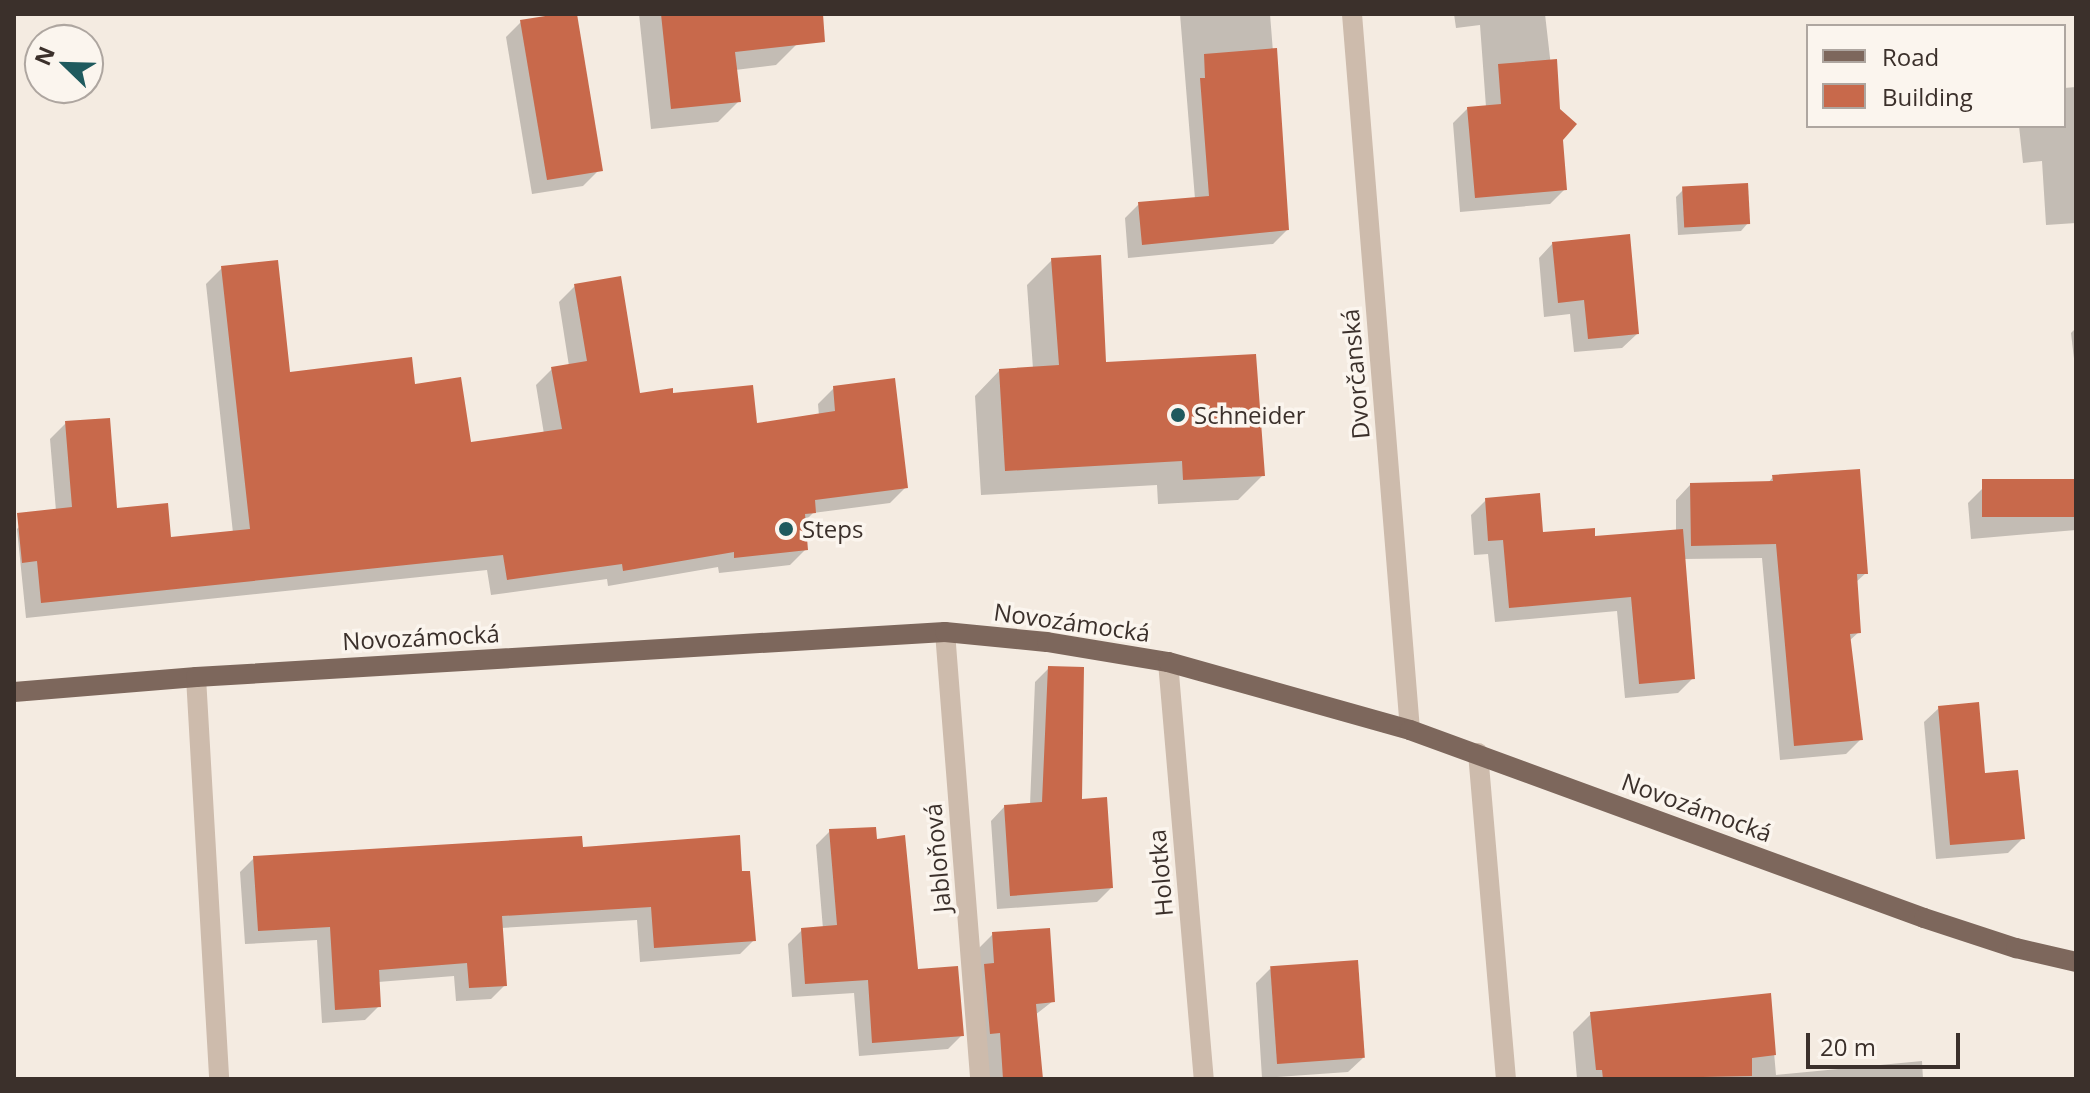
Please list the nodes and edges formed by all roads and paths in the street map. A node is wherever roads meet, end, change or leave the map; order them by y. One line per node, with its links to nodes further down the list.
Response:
1 (1352, 14): 6 (street, Dvorčanská)
2 (945, 632): 3 (main road, Novozámocká); 4 (main road, Novozámocká); 10 (street, Jabloňová)
3 (1168, 662): 6 (main road, Novozámocká); 11 (street, Holotka)
4 (196, 677): 5 (main road, Novozámocká); 9 (street)
5 (14, 692)
6 (1410, 730): 7 (main road, Novozámocká)
7 (1478, 753): 8 (main road, Novozámocká); 12 (street)
8 (2076, 962)
9 (219, 1079)
10 (980, 1079)
11 (1204, 1079)
12 (1506, 1079)

